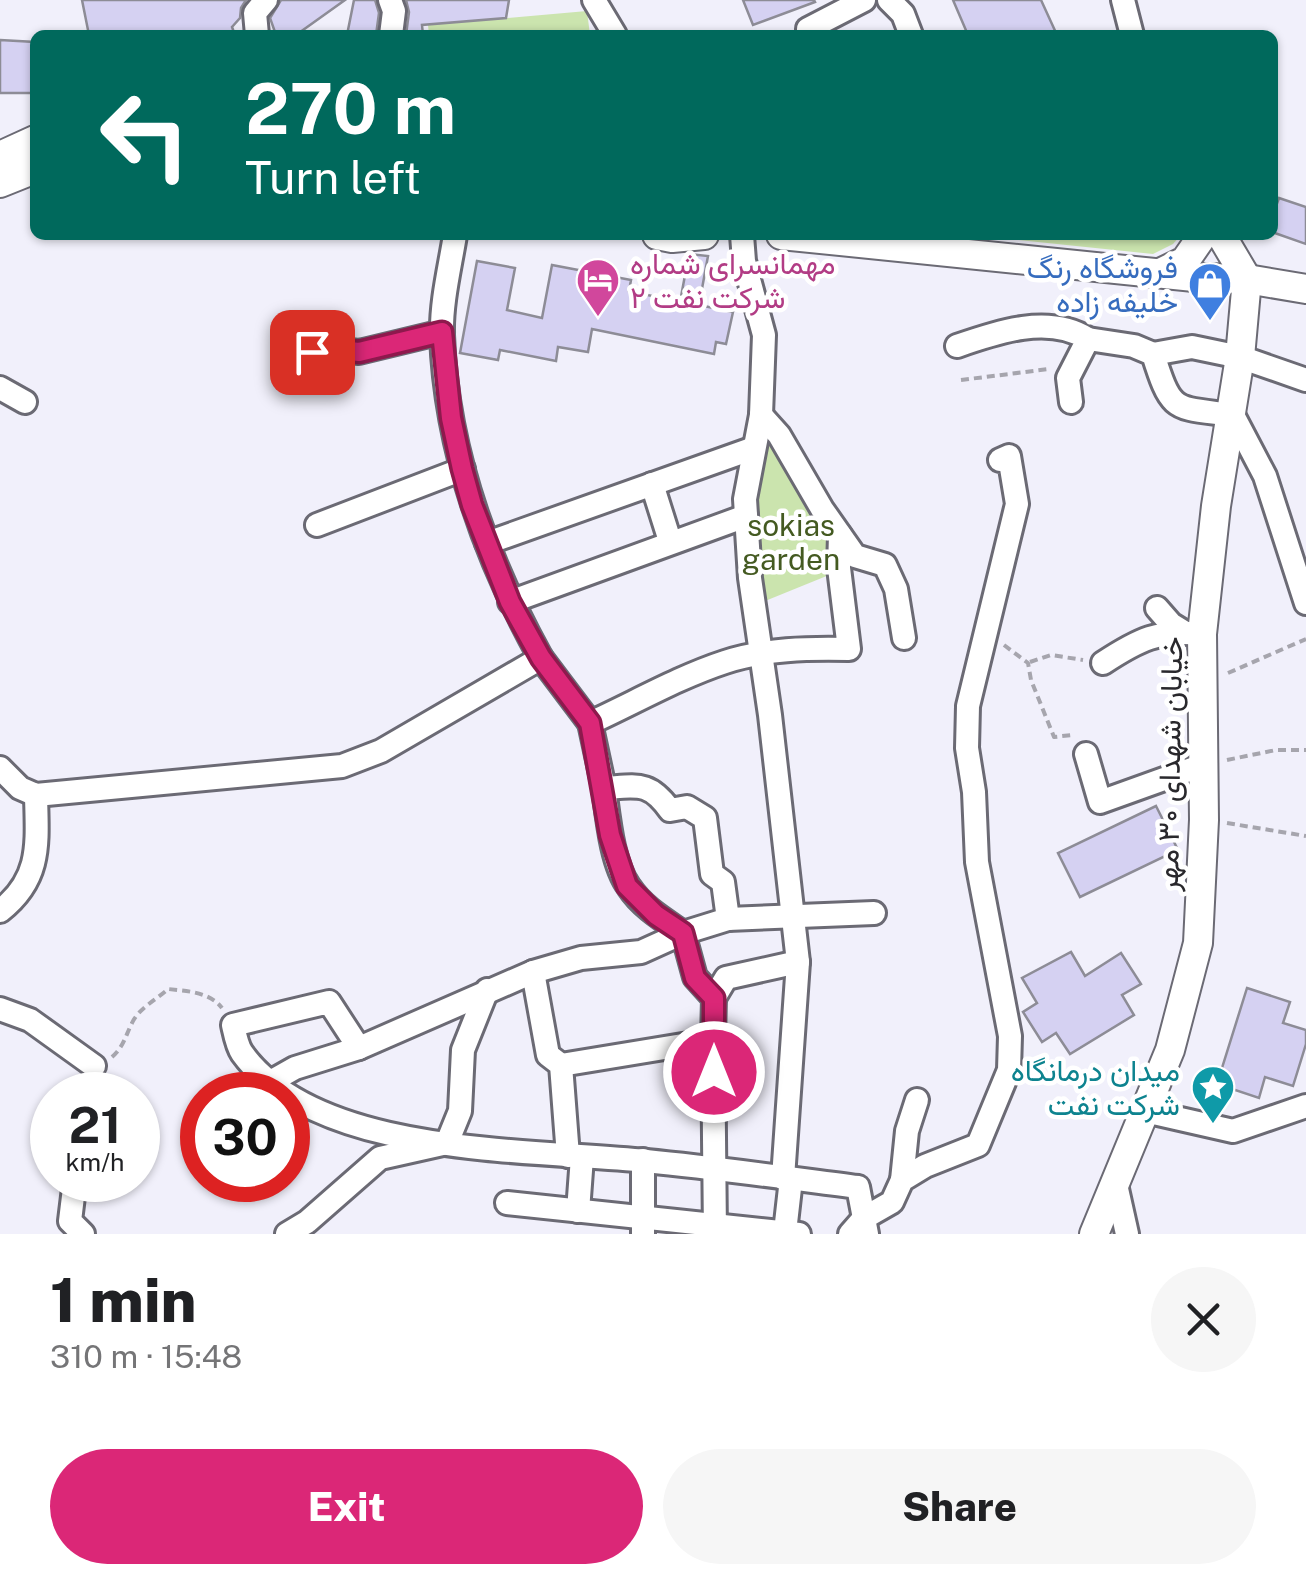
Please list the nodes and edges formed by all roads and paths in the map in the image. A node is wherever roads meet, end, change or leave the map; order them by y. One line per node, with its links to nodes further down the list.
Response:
1 (266, 0): 7 (street)
2 (390, 0): 8 (street)
3 (594, 0): 9 (street)
4 (864, 0): 10 (street)
5 (889, 0): 11 (street)
6 (1123, 0): 12 (street)
7 (257, 30)
8 (392, 30)
9 (612, 30)
10 (808, 30)
11 (909, 30)
12 (1131, 30)
13 (30, 142): 14 (main road)
14 (0, 156)
15 (30, 172): 16 (main road)
16 (0, 184)
17 (454, 240): 25 (street)
18 (742, 240): 37 (street)
19 (832, 240): 22 (main road)
20 (1200, 240): 22 (main road)
21 (1224, 240): 23 (main road)
22 (1160, 272): 23 (main road)
23 (1247, 279): 24 (main road); 30 (main road, خیابان شهدای ۳۰ مهر)
24 (1306, 288)
25 (442, 332): 28 (street); 41 (street)
26 (1088, 339): 27 (street); 29 (street); 31 (street)
27 (957, 346)
28 (312, 352)
29 (1154, 354): 30 (street); 38 (street)
30 (1240, 357): 33 (street); 38 (main road, خیابان شهدای ۳۰ مهر)
31 (1068, 378): 32 (path); 36 (street)
32 (961, 380)
33 (1306, 380)
34 (0, 388): 35 (street)
35 (25, 402)
36 (1070, 402)
37 (760, 415): 39 (street); 45 (street)
38 (1233, 415): 49 (street); 52 (main road, خیابان شهدای ۳۰ مهر)
39 (754, 448): 42 (street); 43 (street)
40 (1000, 460): 51 (street)
41 (462, 469): 44 (street); 47 (street)
42 (652, 484): 46 (street); 47 (street)
43 (746, 516): 46 (street); 55 (street)
44 (317, 526)
45 (840, 536): 53 (street); 55 (street)
46 (670, 542): 48 (street)
47 (487, 544): 48 (street)
48 (510, 602): 56 (street)
49 (1306, 603)
50 (1157, 608): 52 (street)
51 (987, 627): 57 (path); 95 (street)
52 (1193, 633): 58 (street); 59 (main road, خیابان شهدای ۳۰ مهر)
53 (904, 638)
54 (1306, 639): 59 (path)
55 (760, 653): 60 (street); 71 (street)
56 (541, 658): 60 (street); 66 (street)
57 (1028, 662): 58 (path); 62 (path)
58 (1103, 664)
59 (1203, 684): 63 (main road, خیابان شهدای ۳۰ مهر)
60 (590, 723): 65 (street)
61 (1306, 750): 63 (path)
62 (1086, 754): 63 (street)
63 (1204, 765): 67 (main road, خیابان شهدای ۳۰ مهر)
64 (0, 768): 66 (street)
65 (604, 788): 72 (street); 73 (street)
66 (36, 795): 69 (street)
67 (1204, 820): 68 (path); 89 (main road, خیابان شهدای ۳۰ مهر)
68 (1306, 836)
69 (0, 911)
70 (874, 912): 71 (street)
71 (793, 916): 72 (street); 74 (street)
72 (728, 919): 73 (street)
73 (683, 933): 75 (street); 77 (street)
74 (798, 962): 77 (street); 94 (street)
75 (533, 972): 76 (street); 82 (street)
76 (487, 990): 81 (street); 90 (street)
77 (714, 998): 80 (street)
78 (0, 1009): 83 (street)
79 (232, 1025): 81 (street); 83 (path); 84 (street)
80 (712, 1040): 82 (street); 93 (street)
81 (359, 1048): 85 (street)
82 (562, 1065): 91 (street)
83 (94, 1066)
84 (262, 1072)
85 (287, 1072)
86 (917, 1100): 95 (street)
87 (310, 1106): 90 (street)
88 (1306, 1106): 89 (street)
89 (1145, 1111): 96 (main road, خیابان شهدای ۳۰ مهر)
90 (447, 1143): 91 (street); 105 (street)
91 (575, 1157): 92 (street); 99 (street)
92 (643, 1160): 93 (street); 100 (street)
93 (716, 1170): 94 (street); 102 (street)
94 (787, 1178): 101 (street); 103 (street)
95 (902, 1180): 101 (street)
96 (1115, 1180): 106 (main road, خیابان شهدای ۳۰ مهر); 107 (street)
97 (72, 1202): 104 (street)
98 (507, 1203): 99 (street)
99 (583, 1219): 100 (street)
100 (642, 1224): 102 (street)
101 (860, 1229)
102 (715, 1230): 103 (street)
103 (792, 1233)
104 (83, 1234)
105 (287, 1234)
106 (1094, 1234)
107 (1127, 1234)

